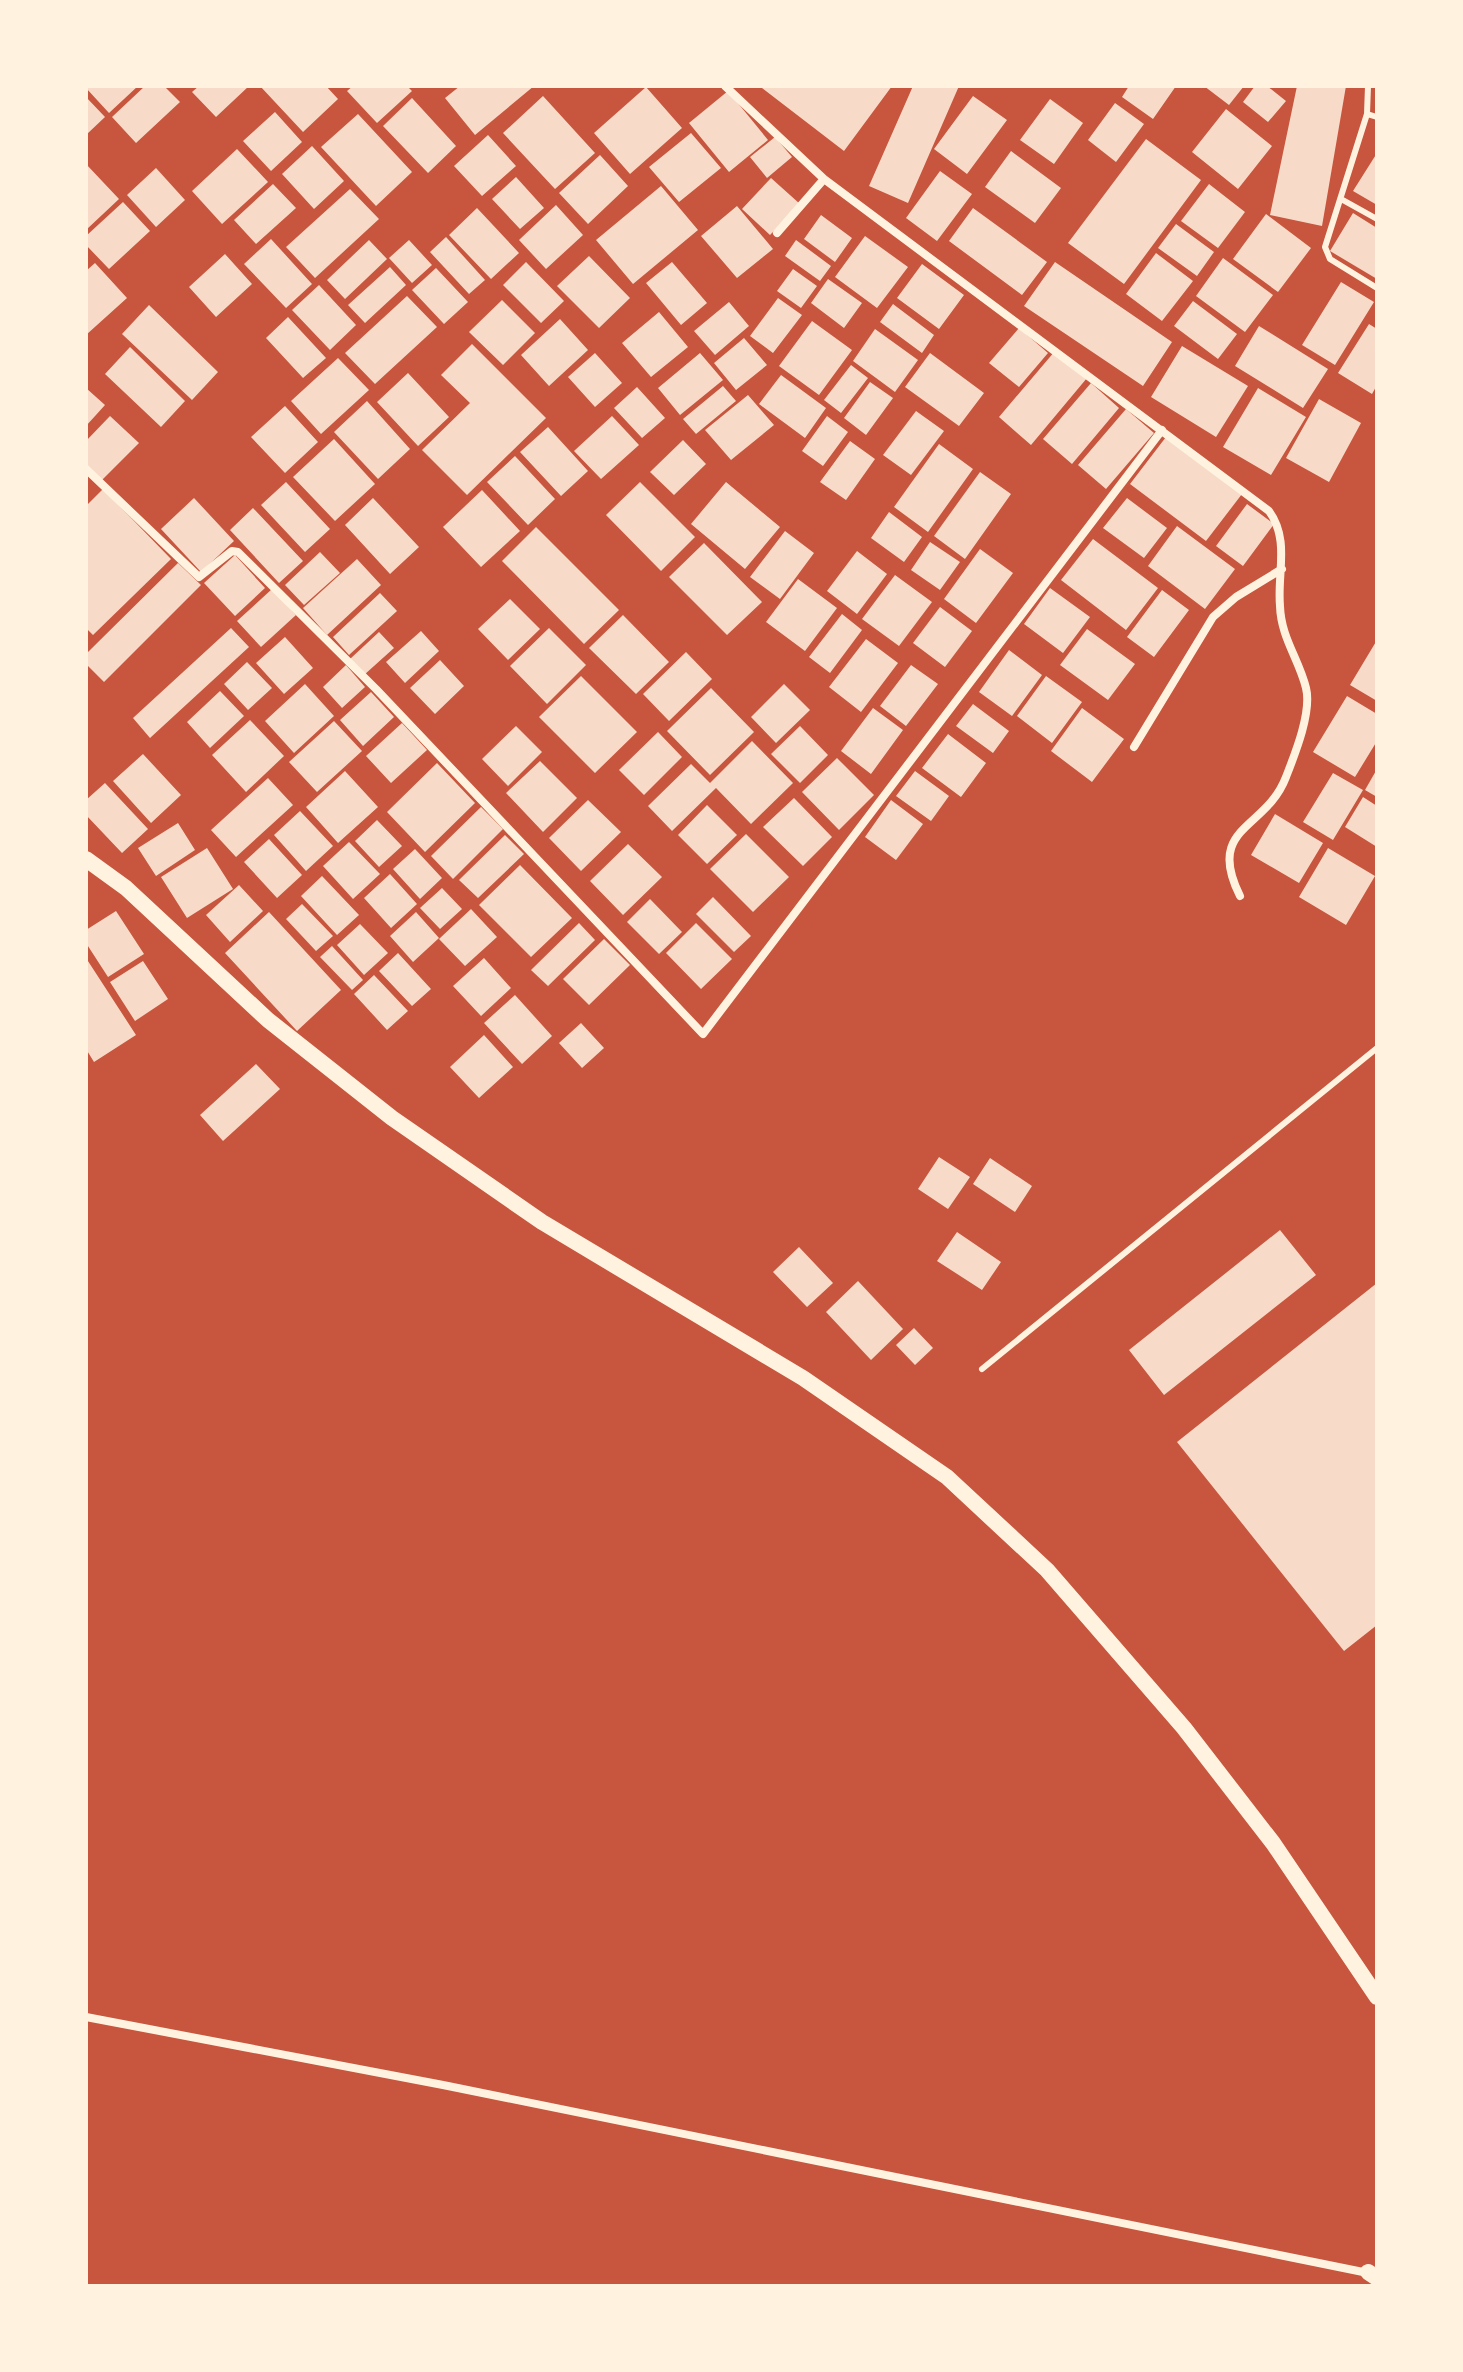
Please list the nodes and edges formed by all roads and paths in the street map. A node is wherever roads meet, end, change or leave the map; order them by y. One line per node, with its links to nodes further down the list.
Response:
1 (725, 86): 3 (street)
2 (1368, 86): 4 (lane)
3 (736, 90): 6 (street)
4 (1367, 114): 5 (lane); 7 (lane)
5 (1377, 117)
6 (824, 179): 9 (street); 11 (street)
7 (1341, 199): 8 (lane); 10 (lane)
8 (1377, 219)
9 (777, 233)
10 (1377, 288)
11 (1162, 430): 12 (street); 13 (street)
12 (86, 469)
13 (1282, 569): 14 (street); 16 (street)
14 (1134, 747)
15 (86, 859): 19 (main road)
16 (1240, 896)
17 (1377, 1048): 18 (lane)
18 (982, 1369)
19 (1377, 1997)
20 (86, 2017): 21 (street)
21 (1374, 2275)

